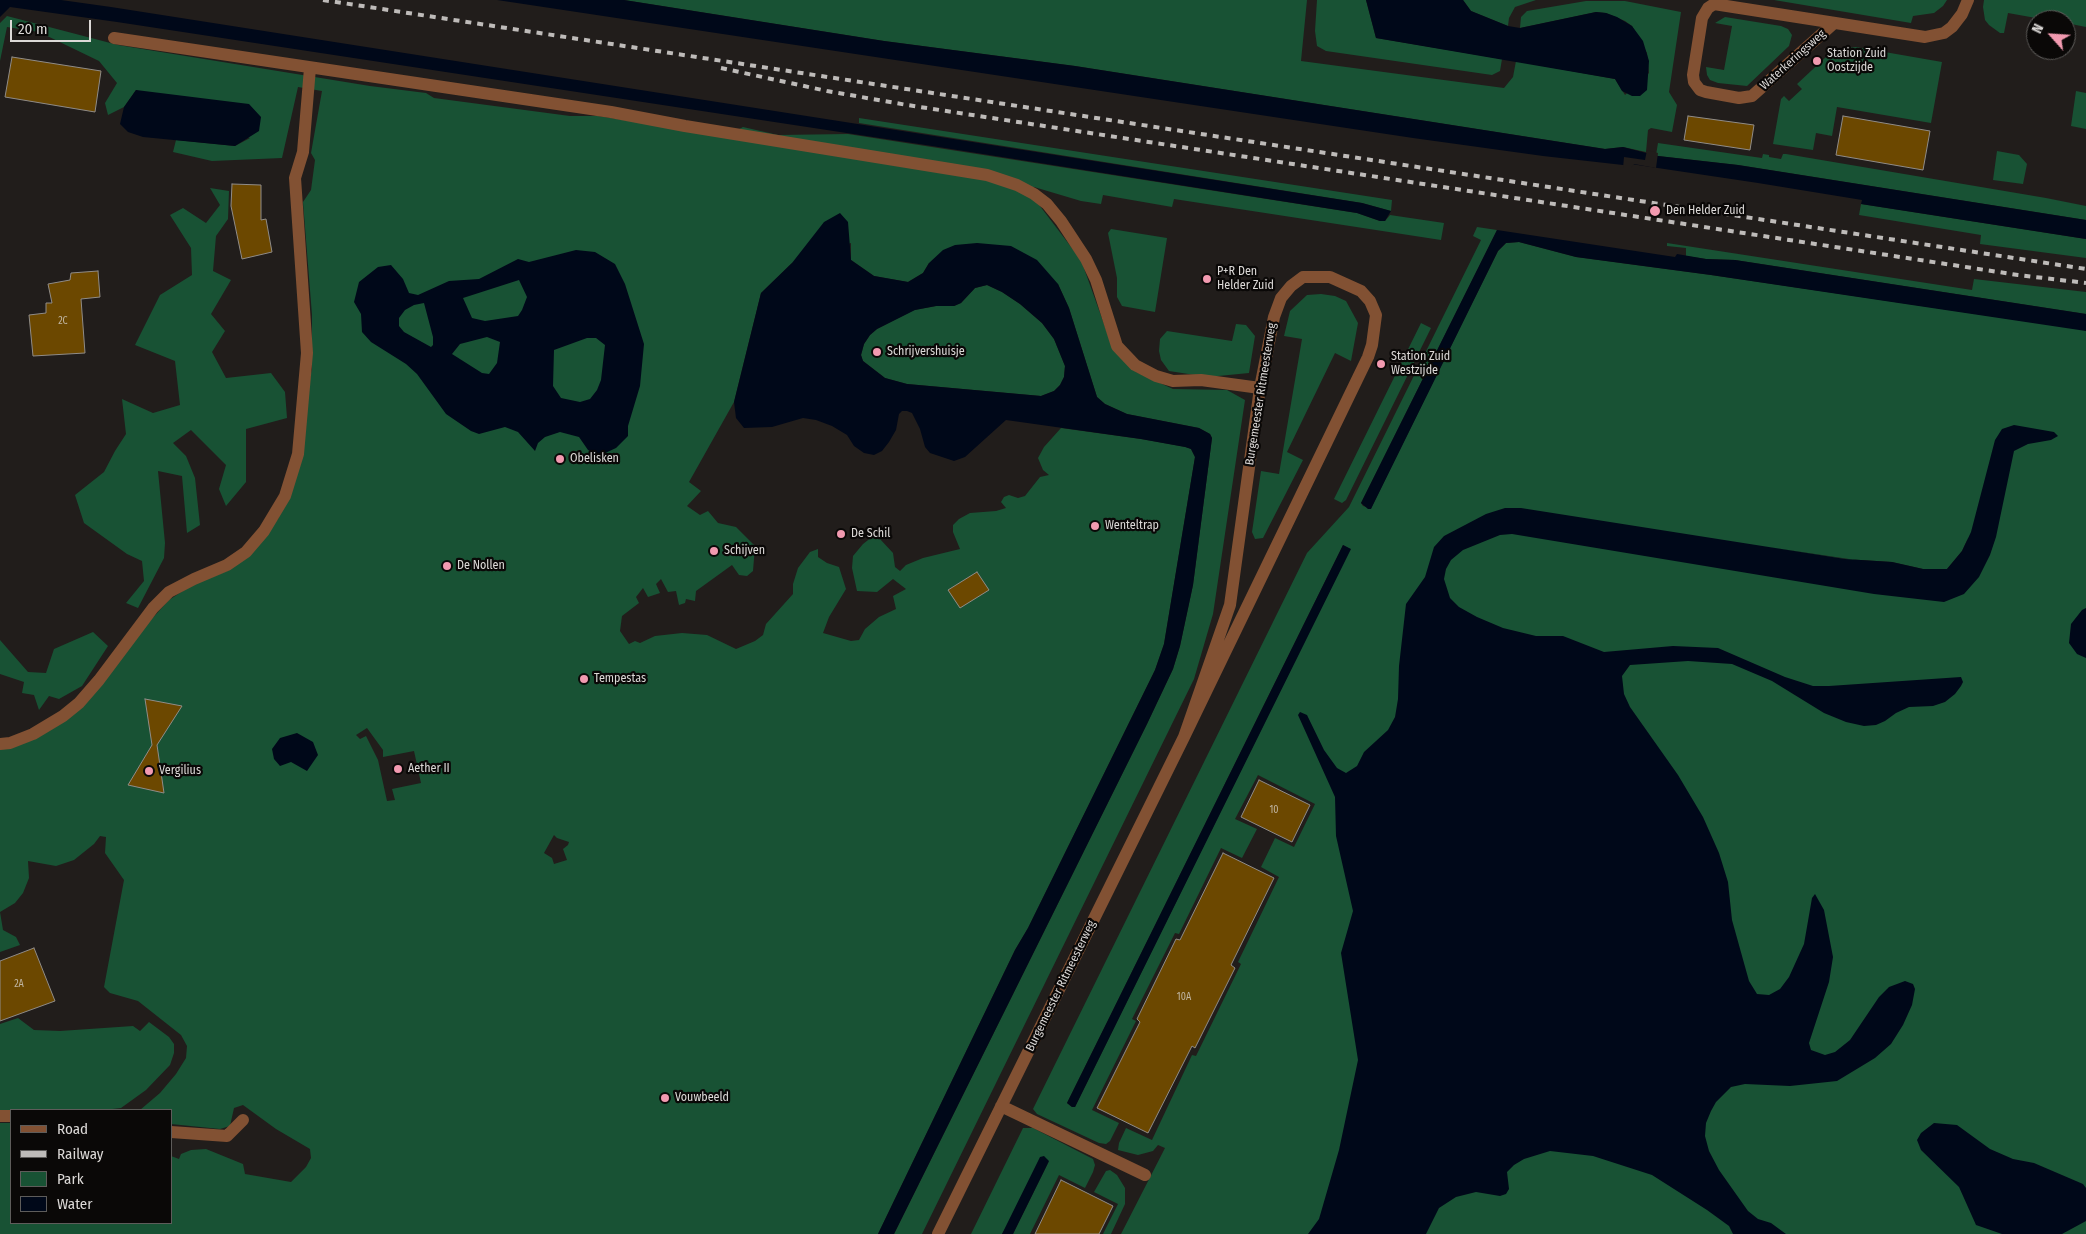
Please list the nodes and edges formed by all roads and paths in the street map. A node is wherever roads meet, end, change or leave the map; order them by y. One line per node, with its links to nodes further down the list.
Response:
1 (1968, 0): 2 (street, Waterkeringsweg)
2 (1832, 24): 2 (street, Waterkeringsweg)
3 (114, 38): 4 (street)
4 (310, 68): 5 (street); 7 (street)
5 (1260, 388): 6 (street, Burgemeester Ritmeesterweg); 6 (street, Burgemeester Ritmeesterweg)
6 (1184, 737): 8 (street, Burgemeester Ritmeesterweg)
7 (0, 744)
8 (1002, 1106): 11 (street); 12 (street, Burgemeester Ritmeesterweg)
9 (244, 1120): 10 (street)
10 (172, 1132)
11 (1145, 1175)
12 (938, 1234)

